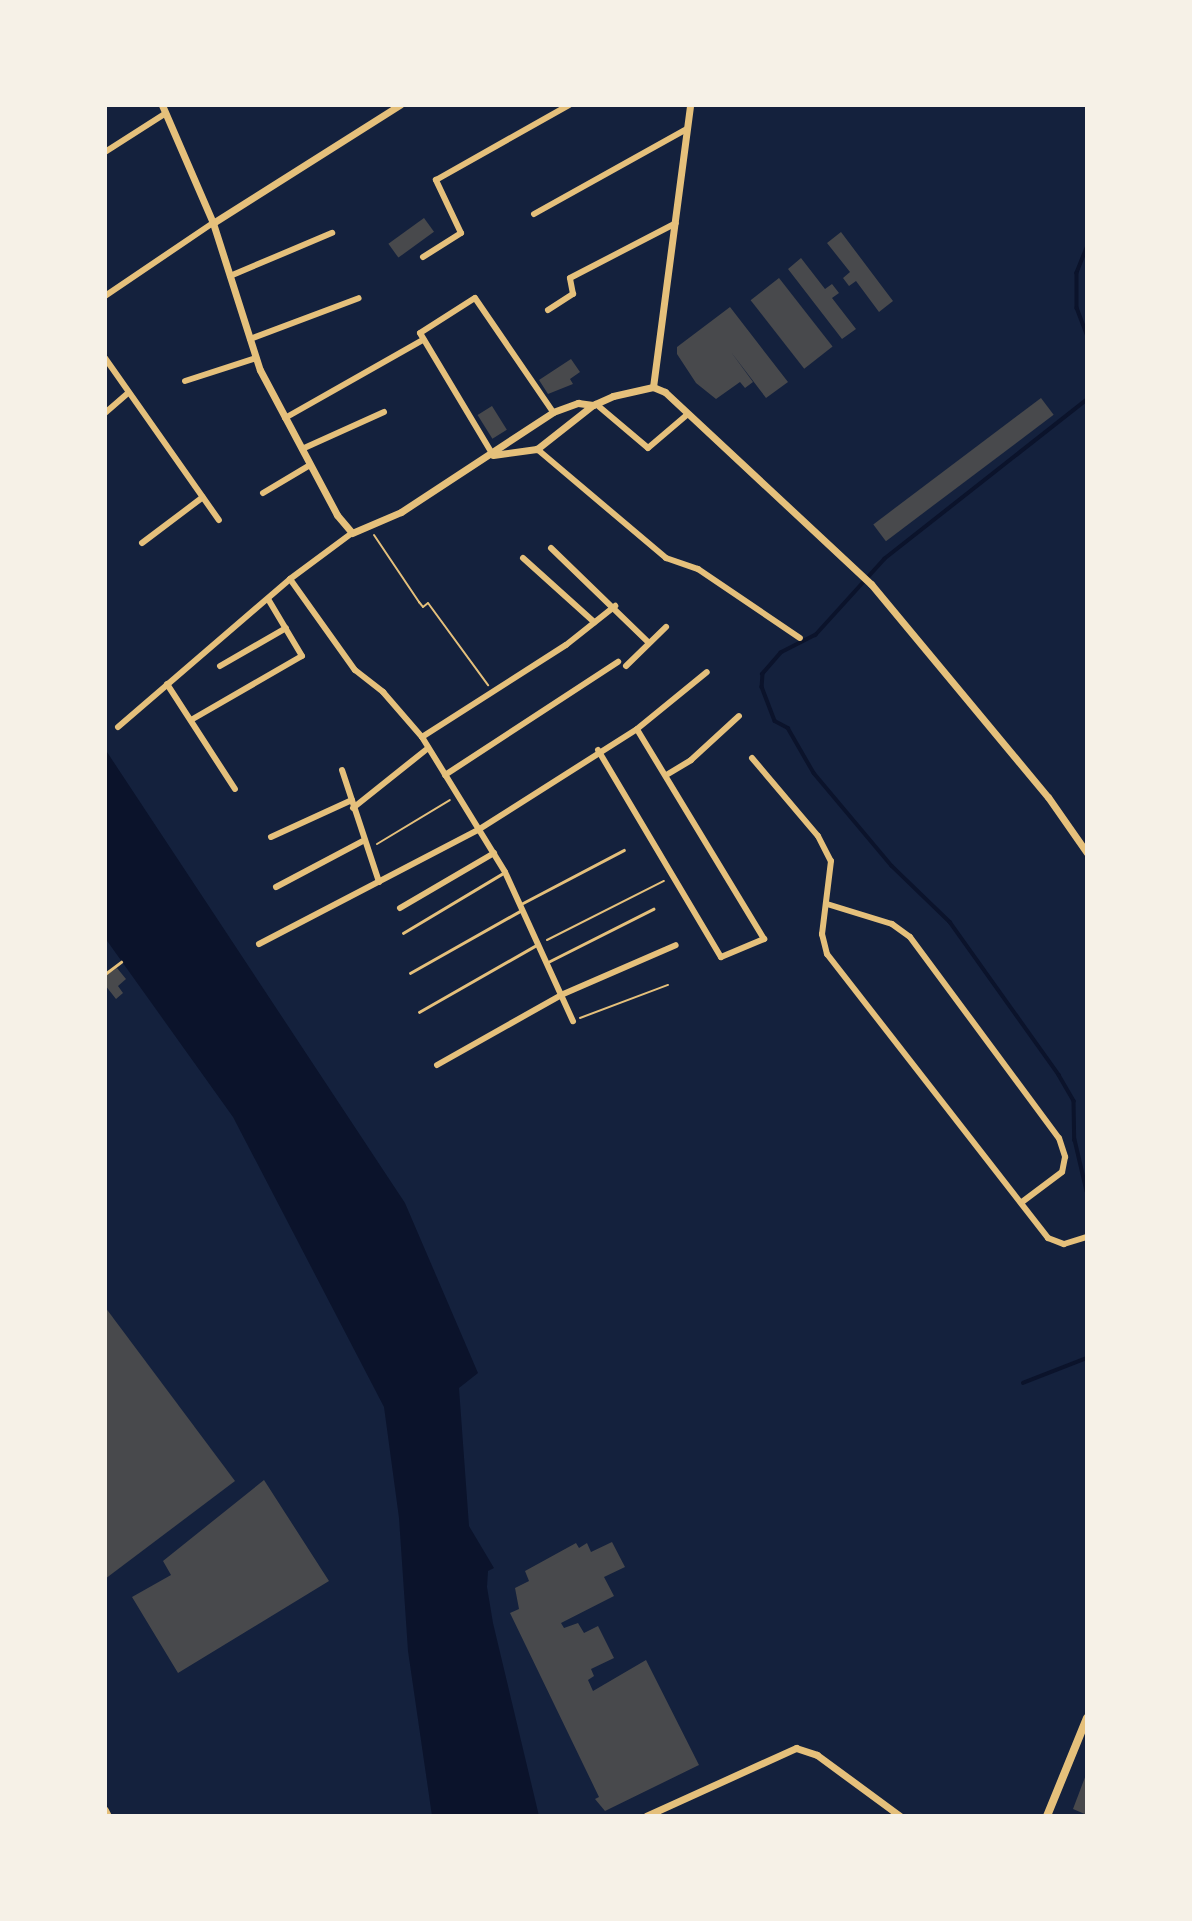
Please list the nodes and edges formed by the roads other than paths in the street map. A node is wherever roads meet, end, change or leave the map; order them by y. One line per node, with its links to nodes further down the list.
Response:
1 (400, 105): 9 (street)
2 (569, 105): 11 (street)
3 (690, 105): 5 (street)
4 (164, 109): 6 (street); 9 (street)
5 (687, 129): 7 (street); 8 (street)
6 (105, 152)
7 (534, 214)
8 (677, 222): 15 (street); 21 (street)
9 (214, 223): 12 (street); 13 (street)
10 (332, 233): 12 (street)
11 (423, 257)
12 (230, 276): 16 (street)
13 (105, 296)
14 (359, 298): 16 (street)
15 (548, 310)
16 (250, 340): 19 (street)
17 (423, 340): 25 (street); 28 (street); 31 (street)
18 (105, 358): 22 (street)
19 (256, 358): 20 (street); 28 (street)
20 (186, 381)
21 (653, 387): 23 (street); 27 (street)
22 (127, 394): 26 (street); 34 (street)
23 (594, 404): 25 (street); 27 (street); 30 (street)
24 (384, 412): 29 (street)
25 (553, 412): 31 (street)
26 (105, 413)
27 (688, 414): 71 (street)
28 (285, 418): 29 (street)
29 (302, 449): 32 (street)
30 (537, 449): 31 (street); 46 (street)
31 (493, 455): 36 (street)
32 (310, 465): 33 (street); 36 (street)
33 (263, 492)
34 (203, 497): 35 (street); 37 (street)
35 (219, 520)
36 (352, 533): 40 (street)
37 (142, 543)
38 (551, 548): 42 (street)
39 (523, 558): 43 (street)
40 (290, 579): 41 (street); 57 (street)
41 (268, 598): 45 (street); 52 (street)
42 (615, 606): 43 (street); 47 (street)
43 (594, 622): 57 (street)
44 (666, 627): 47 (street)
45 (286, 628): 49 (street); 54 (street)
46 (800, 638)
47 (649, 643): 50 (street)
48 (618, 662): 63 (street)
49 (220, 666)
50 (626, 666)
51 (707, 671): 56 (street)
52 (167, 684): 54 (street); 55 (street)
53 (739, 716): 62 (street)
54 (191, 720): 64 (street)
55 (118, 727)
56 (637, 729): 59 (street); 62 (street)
57 (422, 737): 58 (street)
58 (427, 749): 63 (street); 65 (street)
59 (598, 750): 62 (street); 66 (street)
60 (752, 758): 75 (street)
61 (342, 770): 65 (street)
62 (668, 774)
63 (445, 775): 66 (street)
64 (235, 789)
65 (352, 804): 67 (street); 68 (street)
66 (478, 830): 70 (street); 73 (street)
67 (271, 836)
68 (363, 841): 73 (street); 74 (street)
69 (624, 850): 76 (lane)
70 (494, 853): 72 (street); 77 (street)
71 (1087, 853)
72 (505, 872): 76 (street); 79 (lane)
73 (379, 882): 81 (street)
74 (276, 887)
75 (827, 904): 91 (street); 91 (street)
76 (522, 906): 80 (street); 85 (lane)
77 (400, 908)
78 (653, 909): 84 (lane)
79 (403, 933)
80 (540, 943): 84 (street); 88 (lane)
81 (259, 944)
82 (676, 945): 87 (street)
83 (121, 962): 86 (lane)
84 (548, 962): 87 (street)
85 (411, 973)
86 (105, 974)
87 (561, 995): 89 (street); 90 (street)
88 (419, 1012)
89 (572, 1021)
90 (437, 1065)
91 (1022, 1202): 92 (street)
92 (1087, 1237)
93 (1087, 1718): 98 (main road)
94 (105, 1810): 95 (street)
95 (108, 1816)
96 (646, 1816): 97 (street)
97 (900, 1816)
98 (1047, 1816)

